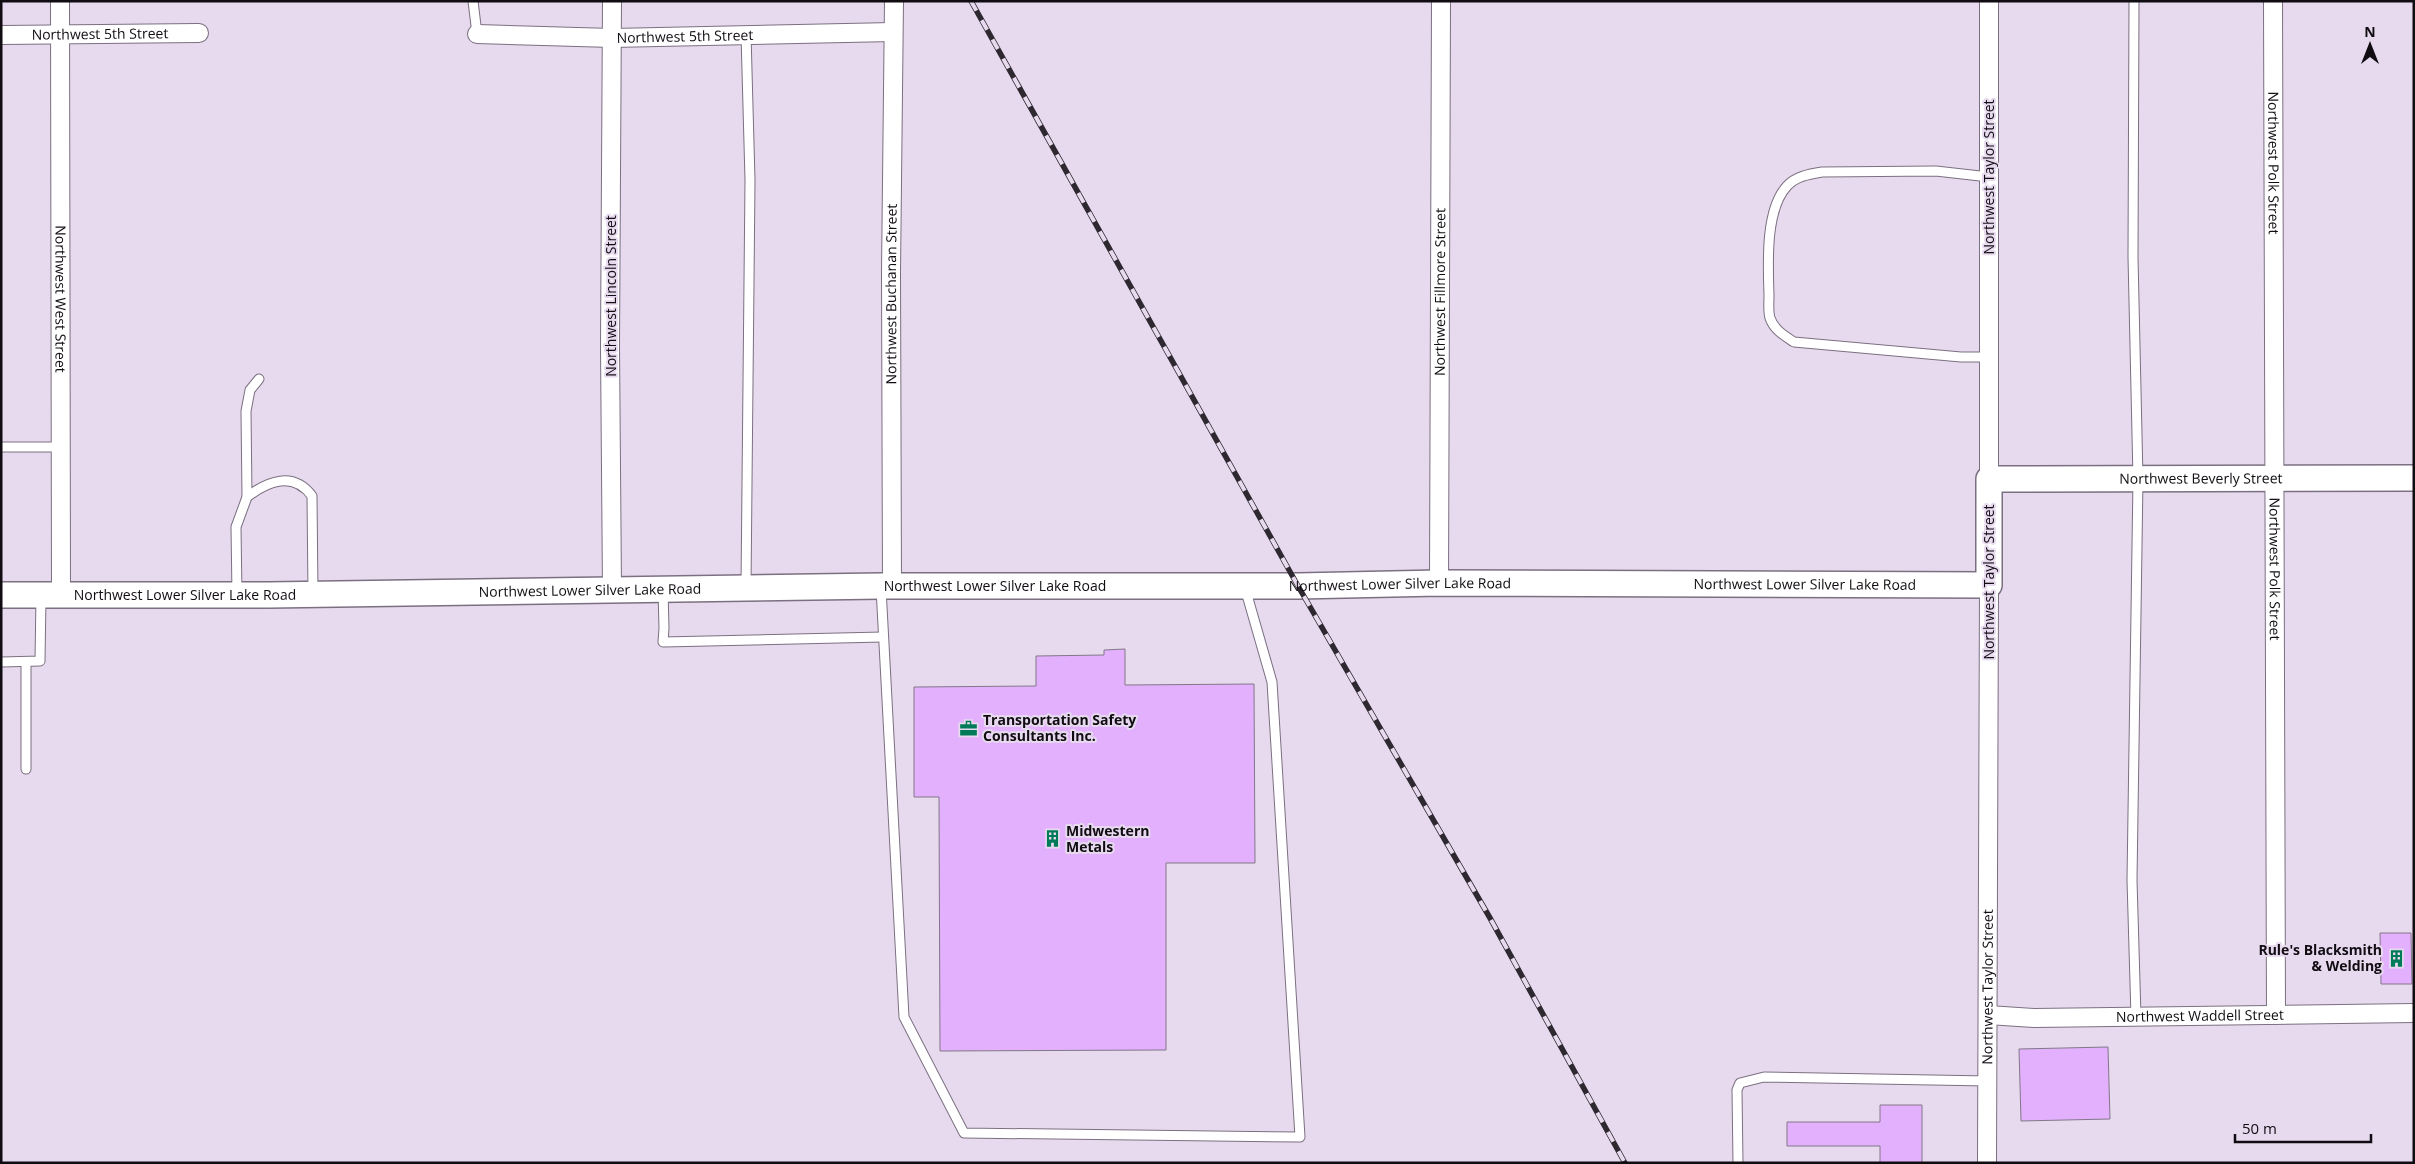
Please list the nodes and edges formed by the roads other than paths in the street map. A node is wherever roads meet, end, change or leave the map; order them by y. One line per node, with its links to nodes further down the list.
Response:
1 (60, 1): 12 (street, Northwest West Street)
2 (473, 1): 13 (lane)
3 (612, 1): 15 (street, Northwest Lincoln Street)
4 (894, 1): 10 (street, Northwest Buchanan Street)
5 (1441, 1): 26 (street, Northwest Fillmore Street)
6 (1989, 1): 16 (street, Northwest Taylor Street)
7 (2134, 1): 23 (lane)
8 (2273, 1): 24 (street, Northwest Polk Street)
9 (199, 32): 12 (street, Northwest 5th Street)
10 (893, 32): 11 (street, Northwest 5th Street); 28 (street, Northwest Buchanan Street)
11 (746, 33): 15 (street, Northwest 5th Street); 30 (lane)
12 (60, 34): 14 (street, Northwest 5th Street); 19 (street, Northwest West Street)
13 (476, 34): 15 (street, Northwest 5th Street)
14 (1, 35)
15 (612, 38): 31 (street, Northwest Lincoln Street)
16 (1989, 177): 17 (street, Northwest Taylor Street); 17 (lane)
17 (1989, 358): 22 (street, Northwest Taylor Street)
18 (258, 379): 25 (lane)
19 (61, 447): 20 (lane); 35 (street, Northwest West Street)
20 (1, 448)
21 (2414, 478): 24 (street, Northwest Beverly Street)
22 (1989, 479): 23 (street, Northwest Beverly Street); 27 (street, Northwest Taylor Street)
23 (2138, 479): 24 (street, Northwest Beverly Street); 44 (lane)
24 (2274, 480): 43 (street, Northwest Polk Street)
25 (247, 496): 33 (lane); 36 (lane)
26 (1439, 583): 27 (street, Northwest Lower Silver Lake Road); 29 (street, Northwest Lower Silver Lake Road)
27 (1989, 585): 42 (street, Northwest Taylor Street)
28 (886, 586): 29 (street, Northwest Lower Silver Lake Road); 30 (street, Northwest Lower Silver Lake Road); 37 (lane)
29 (1244, 586): 37 (lane)
30 (746, 588): 32 (street, Northwest Lower Silver Lake Road)
31 (612, 590): 32 (street, Northwest Lower Silver Lake Road); 33 (street, Northwest Lower Silver Lake Road)
32 (663, 590): 37 (lane)
33 (313, 594): 36 (street, Northwest Lower Silver Lake Road)
34 (1, 595): 35 (street, Northwest Lower Silver Lake Road)
35 (51, 595): 36 (street, Northwest Lower Silver Lake Road); 39 (lane)
36 (237, 595)
37 (883, 637)
38 (1, 662): 39 (lane)
39 (26, 662): 40 (lane)
40 (26, 769)
41 (2414, 1013): 43 (street, Northwest Waddell Street)
42 (1988, 1015): 44 (street, Northwest Waddell Street); 45 (street, Northwest Taylor Street)
43 (2276, 1015): 44 (street, Northwest Waddell Street)
44 (2136, 1017)
45 (1988, 1081): 46 (lane); 47 (street, Northwest Taylor Street)
46 (1738, 1163)
47 (1987, 1163)

